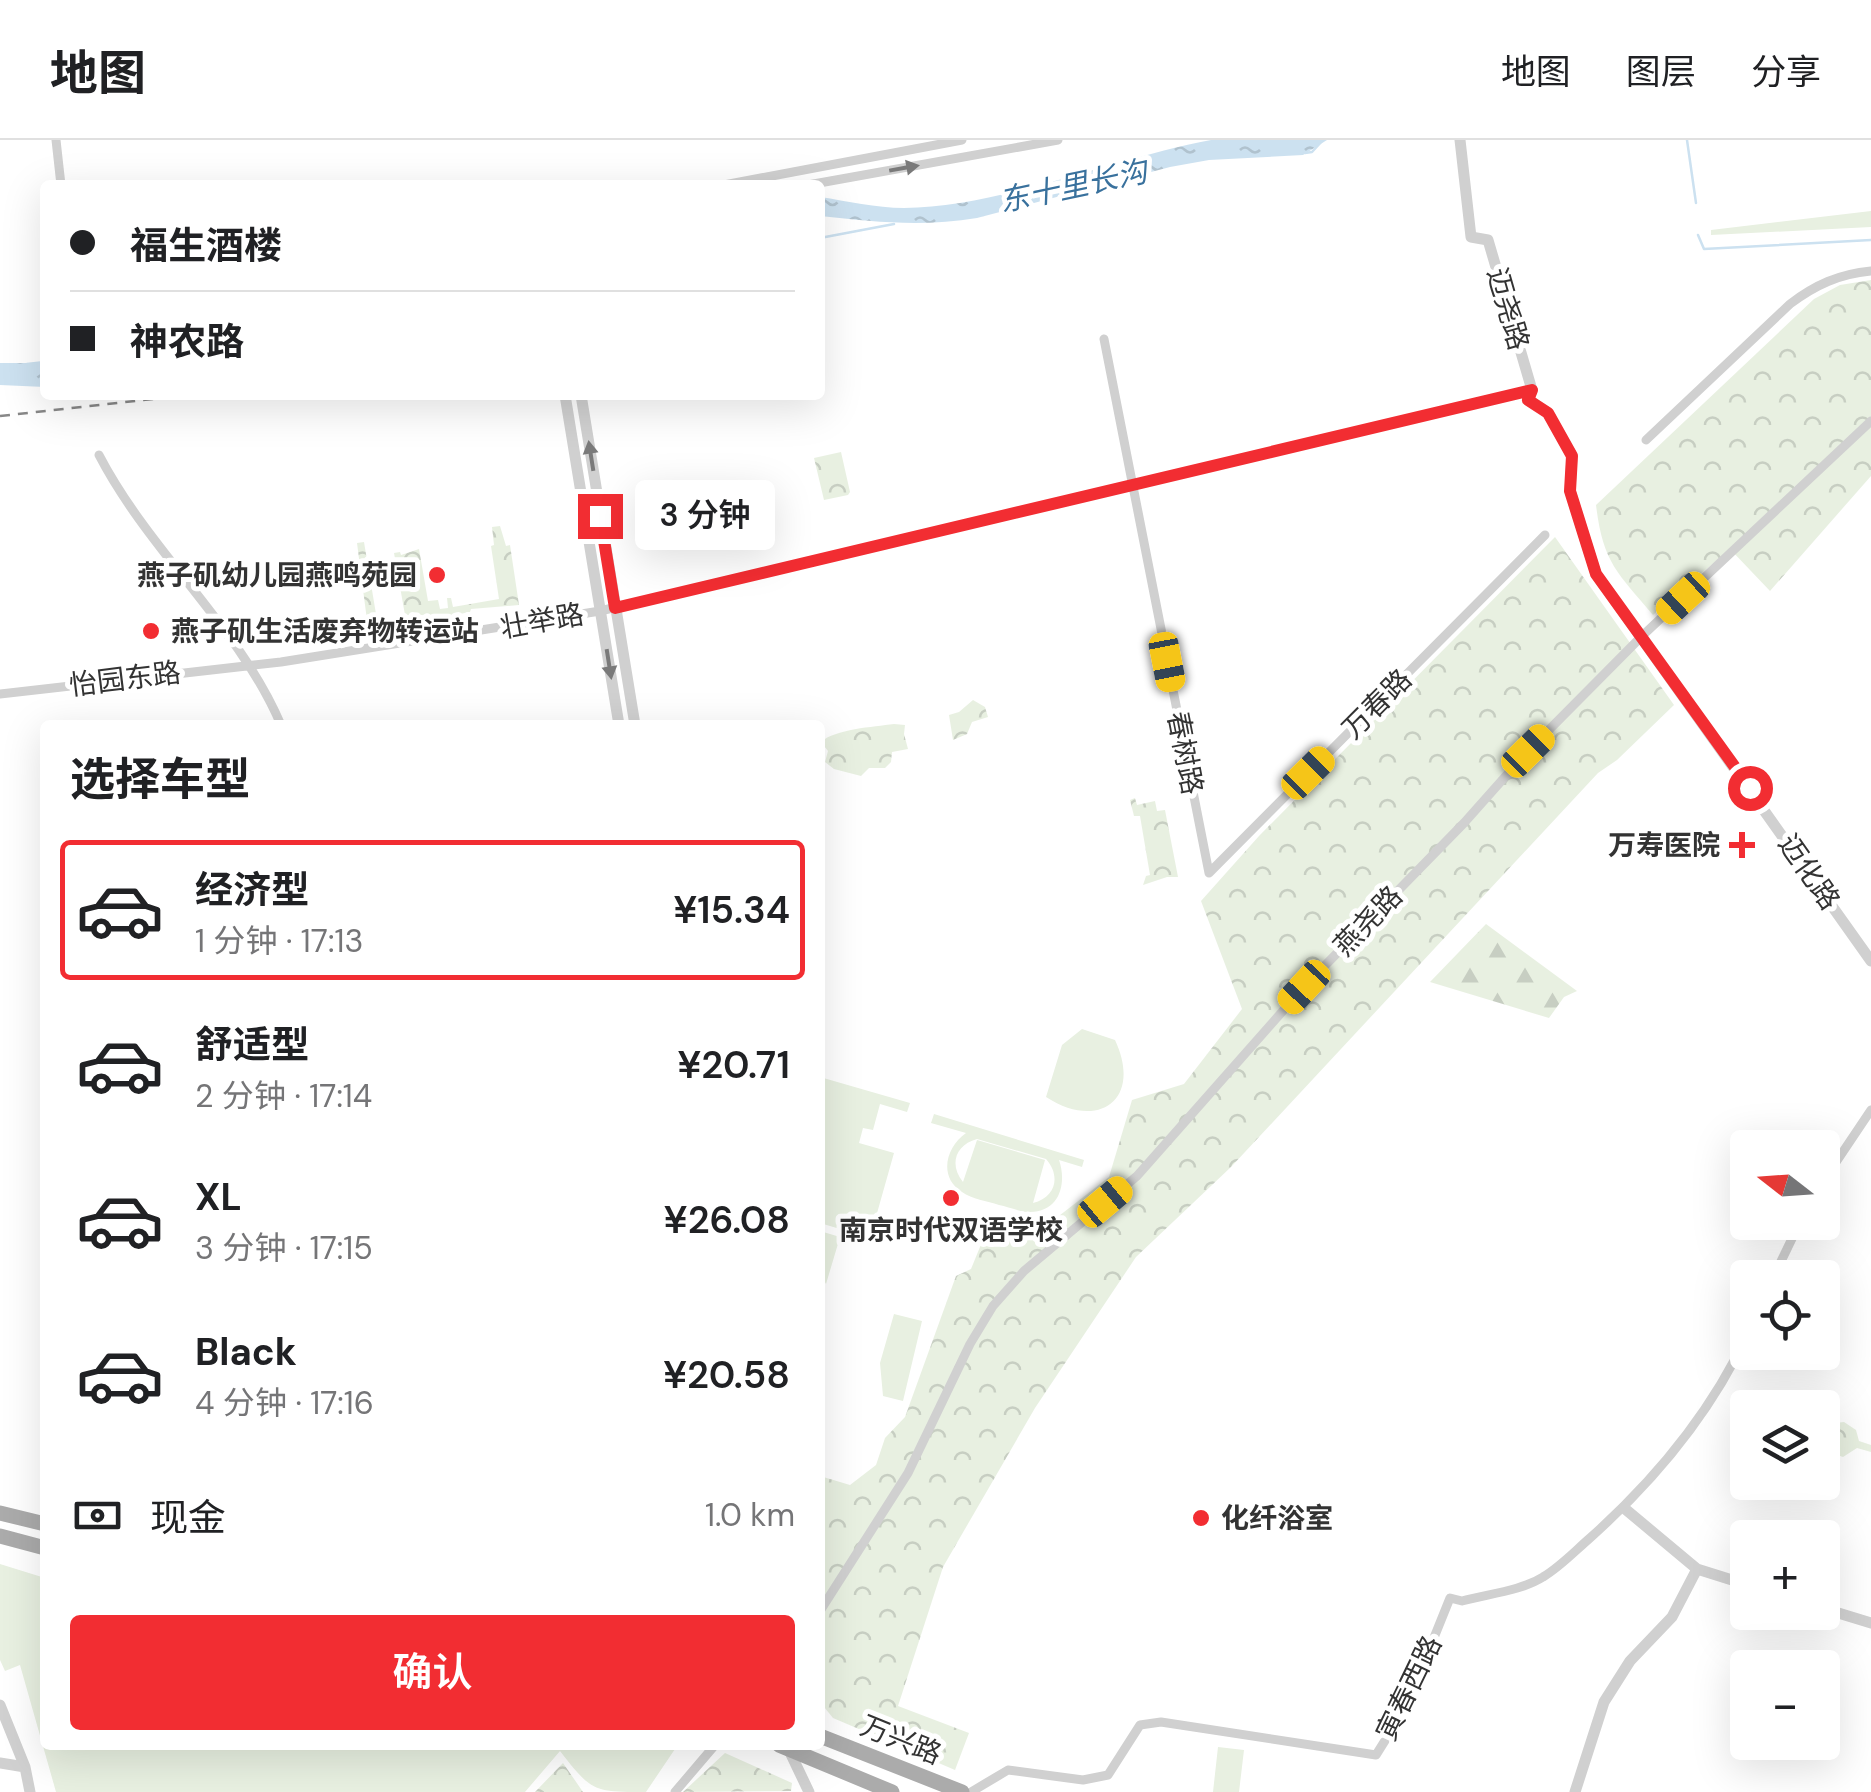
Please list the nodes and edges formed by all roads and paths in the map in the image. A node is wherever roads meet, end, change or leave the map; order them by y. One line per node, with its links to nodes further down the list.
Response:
1 (56, 140): 5 (street)
2 (962, 140): 6 (street)
3 (1058, 140): 7 (street, one-way to 3)
4 (1460, 140): 10 (street, 迈尧路)
5 (60, 180)
6 (750, 180)
7 (825, 182)
8 (1871, 271): 14 (street)
9 (1104, 339): 16 (street, 春树路)
10 (1532, 390): 16 (street, 壮举路); 20 (street, 迈尧路)
11 (566, 400): 19 (street)
12 (582, 400): 18 (street, one-way to 12)
13 (1871, 421): 20 (street, 燕尧路)
14 (1646, 440)
15 (99, 455): 21 (street)
16 (1131, 484): 18 (street, 壮举路); 26 (street, 春树路)
17 (1545, 536): 26 (street, 万春路)
18 (615, 608): 19 (street, 壮举路); 25 (street)
19 (600, 612): 21 (street, 壮举路); 24 (street, one-way to 24)
20 (1641, 637): 27 (street, 迈化路); 38 (street, 燕尧路)
21 (250, 664): 22 (street, 怡园东路); 23 (street)
22 (0, 694)
23 (278, 720)
24 (618, 720)
25 (634, 720)
26 (1209, 873)
27 (1871, 961)
28 (1871, 1110): 29 (street)
29 (1840, 1156)
30 (1730, 1370): 31 (street, 寅春西路)
31 (1624, 1508): 36 (street); 53 (street, 寅春西路)
32 (0, 1513): 33 (main road)
33 (40, 1523)
34 (0, 1536): 35 (main road)
35 (40, 1547)
36 (1697, 1569): 37 (street); 54 (street)
37 (1730, 1579)
38 (825, 1603)
39 (1840, 1614): 40 (street)
40 (1871, 1624)
41 (0, 1705): 47 (street)
42 (825, 1738): 52 (main road, 万兴路)
43 (712, 1750): 49 (street)
44 (792, 1750): 50 (street)
45 (798, 1750): 51 (main road, 万兴路)
46 (0, 1763): 47 (street)
47 (25, 1768): 48 (street)
48 (30, 1792)
49 (675, 1792)
50 (809, 1792)
51 (892, 1792)
52 (962, 1792)
53 (971, 1792)
54 (1575, 1792)

